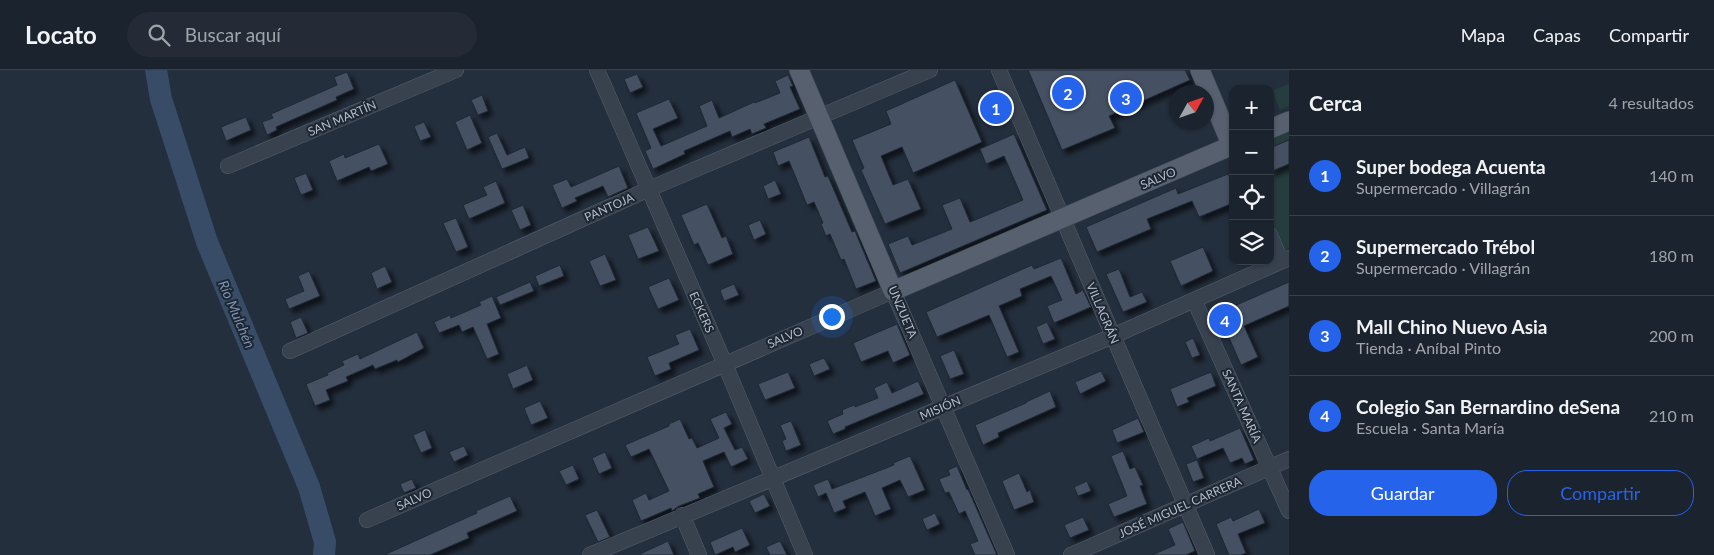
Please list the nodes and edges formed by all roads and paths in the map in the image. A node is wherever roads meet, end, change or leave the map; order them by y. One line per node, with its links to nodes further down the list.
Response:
1 (456, 70): 12 (street, SAN MARTÍN)
2 (597, 70): 13 (street, ECKERS)
3 (799, 70): 7 (main road, UNZUETA)
4 (930, 70): 7 (street, PANTOJA)
5 (999, 70): 14 (street, VILLAGRÁN)
6 (1200, 70): 10 (main road)
7 (819, 118): 13 (street, PANTOJA); 17 (main road, UNZUETA)
8 (1289, 121): 9 (main road)
9 (1274, 127)
10 (1229, 139)
11 (1229, 147): 14 (main road, SALVO)
12 (228, 166)
13 (649, 189): 20 (street, PANTOJA); 21 (street, ECKERS)
14 (1062, 218): 17 (main road, SALVO); 19 (street, VILLAGRÁN)
15 (1274, 242): 16 (street)
16 (1285, 260): 18 (street, MISIÓN)
17 (893, 291): 21 (street, SALVO); 22 (street, UNZUETA)
18 (1194, 300): 19 (street, MISIÓN); 24 (street, SANTA MARÍA)
19 (1113, 336): 22 (street, MISIÓN); 26 (street, VILLAGRÁN)
20 (290, 351)
21 (724, 363): 25 (street, ECKERS); 29 (street, SALVO)
22 (943, 407): 25 (street, MISIÓN); 33 (street, UNZUETA)
23 (1289, 458): 24 (street, JOSÉ MIGUEL CARRERA)
24 (1269, 467): 26 (street, JOSÉ MIGUEL CARRERA); 27 (street, SANTA MARÍA)
25 (772, 477): 28 (street, MISIÓN); 32 (street, ECKERS)
26 (1185, 504): 34 (street, JOSÉ MIGUEL CARRERA); 35 (street, VILLAGRÁN)
27 (1289, 511)
28 (682, 516): 30 (street, MISIÓN); 31 (street)
29 (367, 520)
30 (590, 555)
31 (699, 555)
32 (805, 555)
33 (1007, 555)
34 (1071, 555)
35 (1207, 555)

